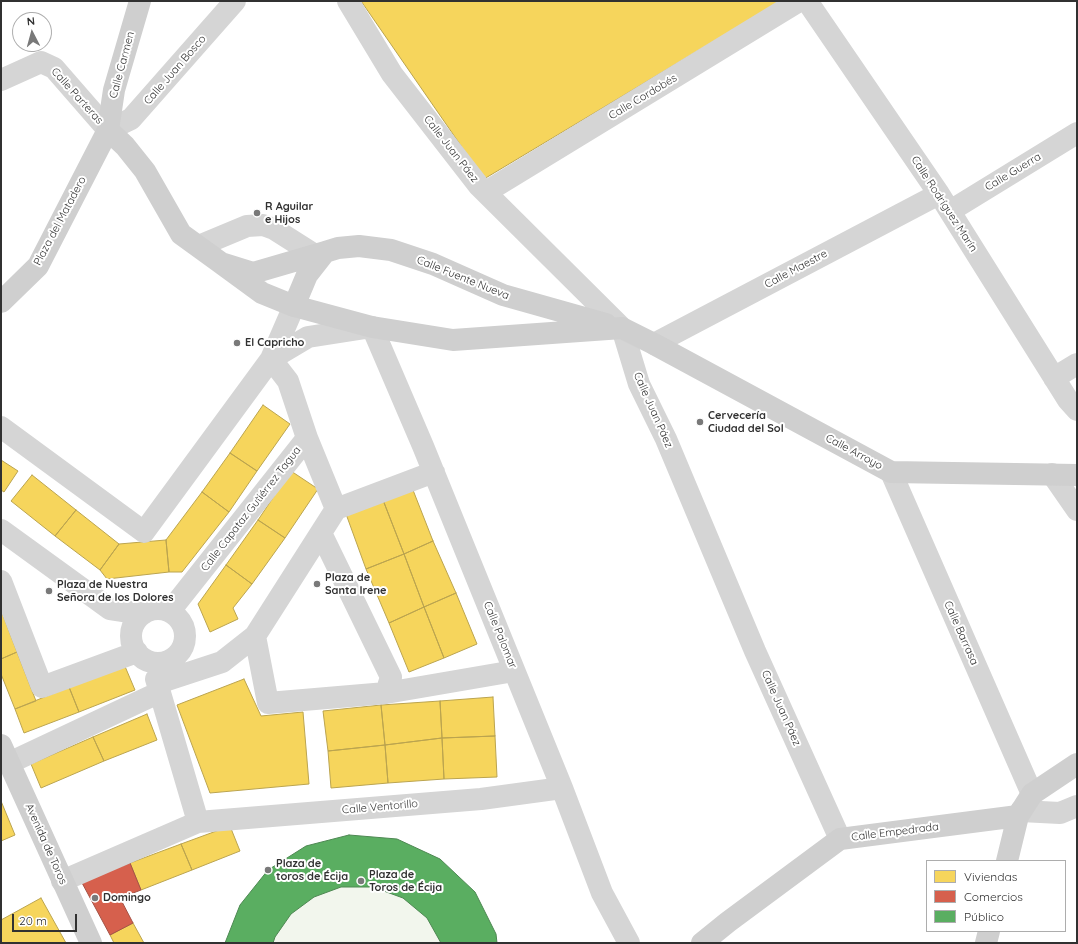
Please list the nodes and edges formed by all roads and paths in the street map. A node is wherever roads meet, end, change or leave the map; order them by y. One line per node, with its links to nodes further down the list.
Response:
1 (140, 1): 7 (street, Calle Carmen)
2 (235, 1): 7 (street, Calle Juan Bosco)
3 (348, 1): 9 (street, Calle Juan Páez)
4 (799, 1): 9 (street, Calle Cordobés)
5 (807, 1): 10 (street, Calle Rodríguez Marín)
6 (1, 80): 7 (street, Calle Parteras)
7 (108, 130): 11 (street, Calle Fuente Nueva); 14 (street, Plaza del Matadero)
8 (1077, 133): 10 (street, Calle Guerra)
9 (486, 192): 17 (street, Calle Juan Páez)
10 (944, 202): 18 (street, Calle Maestre); 21 (street, Calle Rodríguez Marín)
11 (199, 246): 12 (street); 13 (street, Calle Fuente Nueva)
12 (320, 253): 13 (street, Calle Fuente Nueva); 15 (street); 17 (street, Calle Fuente Nueva)
13 (221, 263): 15 (street)
14 (1, 302)
15 (294, 306): 16 (street); 19 (street)
16 (372, 327): 17 (street); 19 (street); 25 (street, Calle Palomar)
17 (622, 328): 18 (street, Calle Fuente Nueva); 49 (street, Calle Juan Páez)
18 (654, 344): 26 (street, Calle Arroyo)
19 (271, 359): 23 (street); 24 (street, Calle Capataz Gutiérrez Tagua)
20 (1077, 364): 21 (street)
21 (1054, 378): 22 (street, Calle Rodríguez Marín)
22 (1077, 410)
23 (1, 427)
24 (307, 438): 29 (street); 34 (street, Calle Capataz Gutiérrez Tagua)
25 (434, 472): 29 (street); 40 (street, Calle Palomar)
26 (891, 472): 27 (street, Calle Arroyo); 47 (street, Calle Barrasa)
27 (1052, 474): 28 (street, Calle Arroyo); 30 (street)
28 (1077, 475)
29 (336, 509): 32 (street)
30 (1077, 510)
31 (1, 530): 35 (street)
32 (321, 532): 36 (street); 42 (street)
33 (1, 581): 38 (street)
34 (170, 612): 35 (street); 37 (street)
35 (143, 614): 38 (street)
36 (255, 636): 39 (street); 42 (street)
37 (181, 650): 38 (street); 39 (street)
38 (144, 657): 41 (street)
39 (222, 662): 41 (street)
40 (514, 671): 42 (street); 45 (street, Calle Palomar)
41 (159, 688): 43 (street); 48 (street)
42 (386, 693)
43 (5, 754): 51 (street, Avenida de Toros)
44 (1077, 764): 47 (street, Calle Empedrada)
45 (562, 788): 48 (street, Calle Ventorillo); 54 (street, Calle Palomar)
46 (1077, 806): 47 (street)
47 (1024, 807): 49 (street, Calle Empedrada); 50 (street)
48 (198, 822): 51 (street, Calle Ventorillo)
49 (840, 839): 55 (street, Calle Empedrada)
50 (1007, 860)
51 (62, 881): 53 (street, Avenida de Toros)
52 (990, 932): 56 (street)
53 (91, 943)
54 (629, 943)
55 (702, 943)
56 (986, 943)

